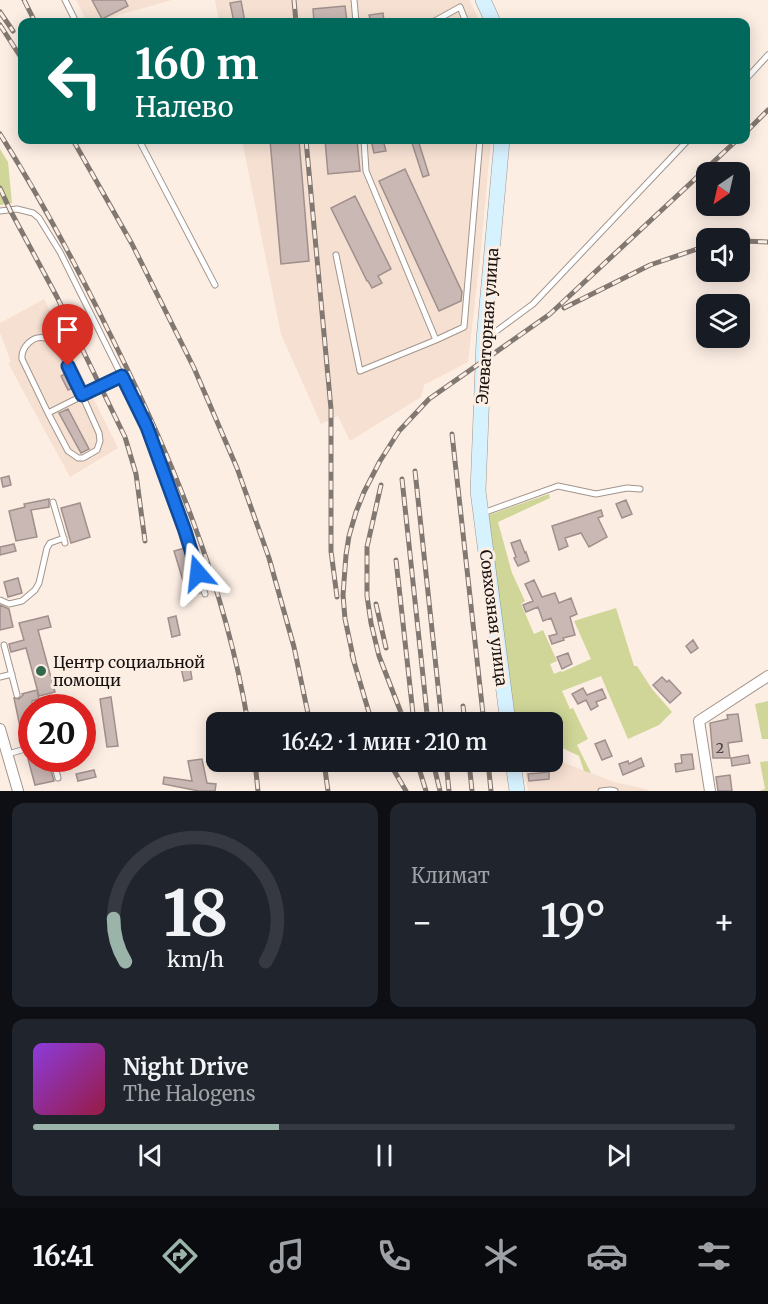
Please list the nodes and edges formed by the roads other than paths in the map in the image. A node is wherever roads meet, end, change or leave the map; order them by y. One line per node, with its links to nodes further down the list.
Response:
1 (64, 0): 4 (lane)
2 (354, 0): 5 (lane)
3 (483, 0): 8 (street)
4 (74, 18)
5 (356, 18)
6 (440, 18): 7 (lane)
7 (464, 18)
8 (491, 18)
9 (768, 55): 10 (lane)
10 (750, 75)
11 (140, 144): 18 (lane)
12 (364, 144): 19 (lane)
13 (480, 144): 19 (lane)
14 (502, 144): 20 (street, Элеваторная улица)
15 (684, 144): 20 (lane)
16 (0, 211): 21 (lane)
17 (336, 255): 19 (lane)
18 (215, 285)
19 (436, 340)
20 (484, 340): 26 (street, Элеваторная улица)
21 (122, 376): 22 (lane); 27 (lane)
22 (82, 395): 23 (lane); 23 (lane); 23 (lane)
23 (48, 412)
24 (640, 489): 26 (lane)
25 (53, 502): 28 (lane)
26 (480, 514): 34 (street, Совхозная улица)
27 (205, 594)
28 (0, 600)
29 (4, 645): 30 (lane)
30 (12, 674): 32 (lane); 33 (lane)
31 (768, 676): 45 (street)
32 (0, 677)
33 (17, 695)
34 (507, 712)
35 (0, 729): 37 (street)
36 (18, 751): 37 (lane)
37 (8, 754): 41 (street)
38 (56, 772): 40 (lane)
39 (514, 772): 42 (street)
40 (58, 778)
41 (18, 791)
42 (517, 791)
43 (601, 791): 44 (lane)
44 (615, 791)
45 (710, 791)

